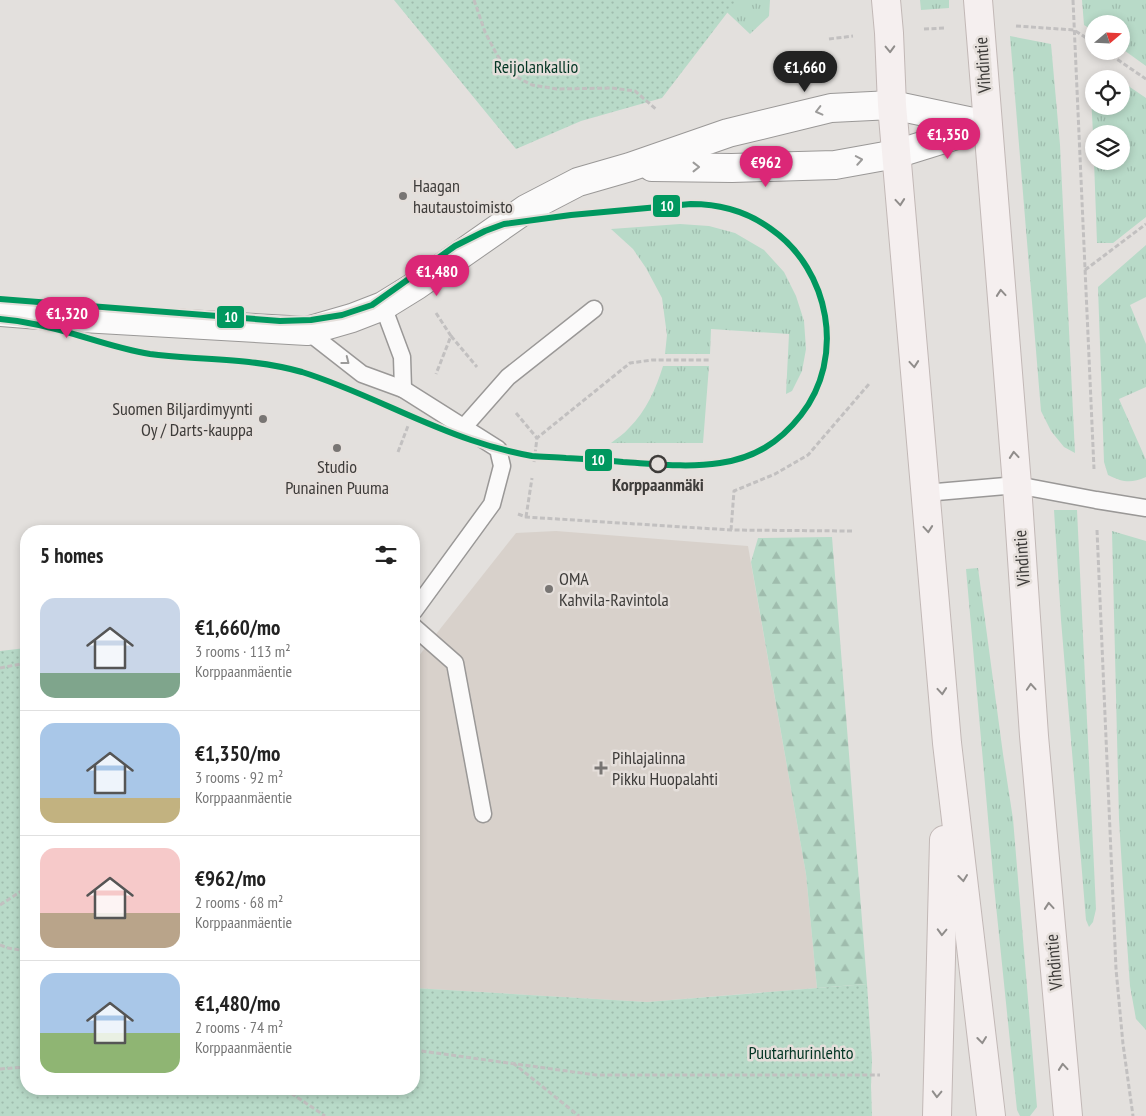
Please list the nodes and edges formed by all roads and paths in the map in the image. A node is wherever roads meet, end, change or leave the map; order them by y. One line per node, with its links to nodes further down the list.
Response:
1 (474, 0): 9 (path)
2 (886, 0): 8 (main road, one-way to 8)
3 (978, 0): 10 (main road, Vihdintie)
4 (1010, 25): 5 (path)
5 (1085, 37)
6 (1118, 60): 7 (path)
7 (1146, 79)
8 (892, 105): 10 (street); 11 (main road); 12 (street, one-way to 12)
9 (656, 110)
10 (988, 125): 11 (street); 25 (main road, Vihdintie, one-way to 10)
11 (896, 154): 12 (street, one-way to 11); 26 (main road, one-way to 26)
12 (630, 167): 15 (street)
13 (1146, 224): 14 (path)
14 (1085, 270)
15 (383, 306): 18 (street); 21 (lane)
16 (594, 309): 22 (lane)
17 (0, 312): 18 (street)
18 (308, 331): 21 (lane, one-way to 21)
19 (710, 360): 23 (path)
20 (869, 384): 30 (path)
21 (403, 389): 22 (lane)
22 (463, 428): 32 (lane)
23 (533, 466)
24 (532, 476): 29 (path)
25 (1017, 485): 26 (lane); 27 (lane); 53 (main road, Vihdintie, one-way to 25)
26 (925, 493): 36 (main road, one-way to 36)
27 (1146, 508)
28 (517, 514): 29 (path)
29 (526, 517): 30 (path)
30 (731, 530): 31 (path)
31 (852, 531)
32 (420, 603)
33 (420, 632): 37 (lane)
34 (20, 664): 35 (path)
35 (0, 668)
36 (947, 743): 51 (main road, one-way to 51); 52 (main road, one-way to 52)
37 (483, 814)
38 (20, 892): 39 (path)
39 (0, 905)
40 (0, 945): 41 (path)
41 (20, 950)
42 (1123, 1044): 54 (path)
43 (420, 1051): 44 (path)
44 (513, 1063): 47 (path); 50 (path)
45 (20, 1067): 46 (path)
46 (0, 1069)
47 (880, 1075)
48 (294, 1095): 49 (path)
49 (325, 1116)
50 (579, 1116)
51 (937, 1116)
52 (991, 1116)
53 (1068, 1116)
54 (1133, 1116)

